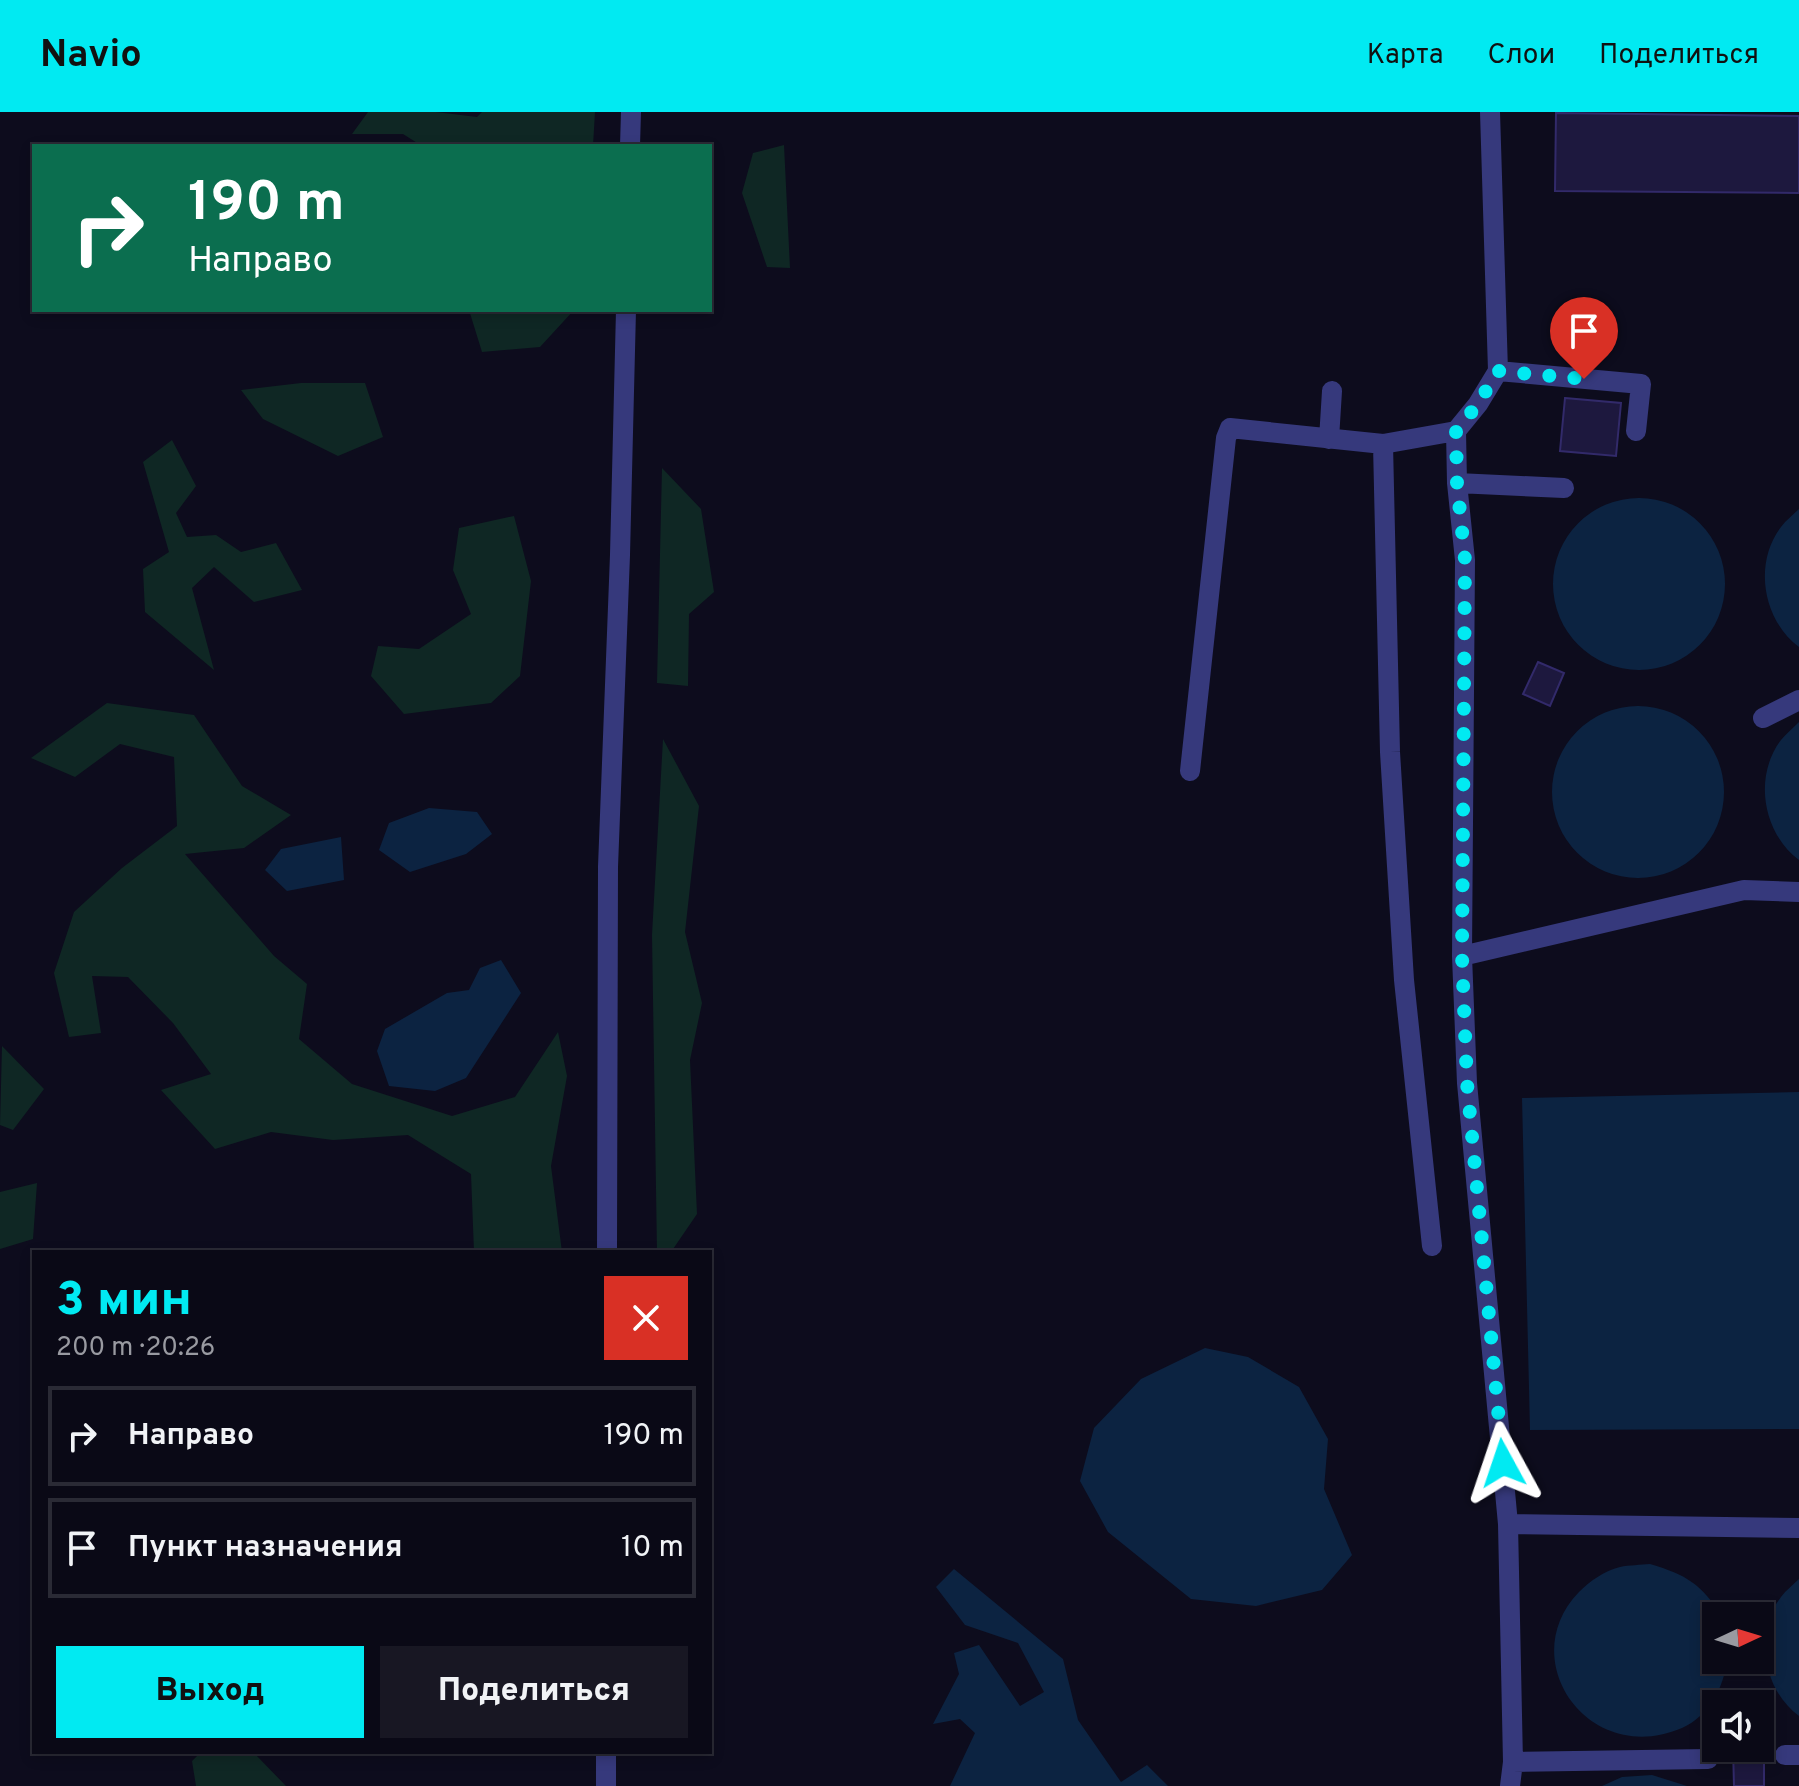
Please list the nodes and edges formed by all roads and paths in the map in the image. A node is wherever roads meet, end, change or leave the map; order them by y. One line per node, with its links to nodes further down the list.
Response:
1 (631, 112): 3 (street)
2 (1490, 112): 5 (street)
3 (630, 144)
4 (626, 312): 19 (street)
5 (1498, 371): 7 (street); 8 (street)
6 (1332, 391): 9 (street)
7 (1456, 431): 10 (street); 11 (street)
8 (1636, 431)
9 (1329, 439): 10 (street); 15 (street)
10 (1383, 444): 18 (street)
11 (1457, 483): 12 (street); 17 (street)
12 (1564, 488)
13 (1799, 700): 14 (street)
14 (1763, 718)
15 (1190, 771)
16 (1799, 892): 17 (street)
17 (1462, 956): 20 (street)
18 (1432, 1246)
19 (607, 1250)
20 (1508, 1524): 21 (street); 24 (street)
21 (1799, 1528)
22 (606, 1754): 25 (street)
23 (1702, 1759): 24 (street)
24 (1513, 1762): 26 (street)
25 (606, 1786)
26 (1510, 1786)

